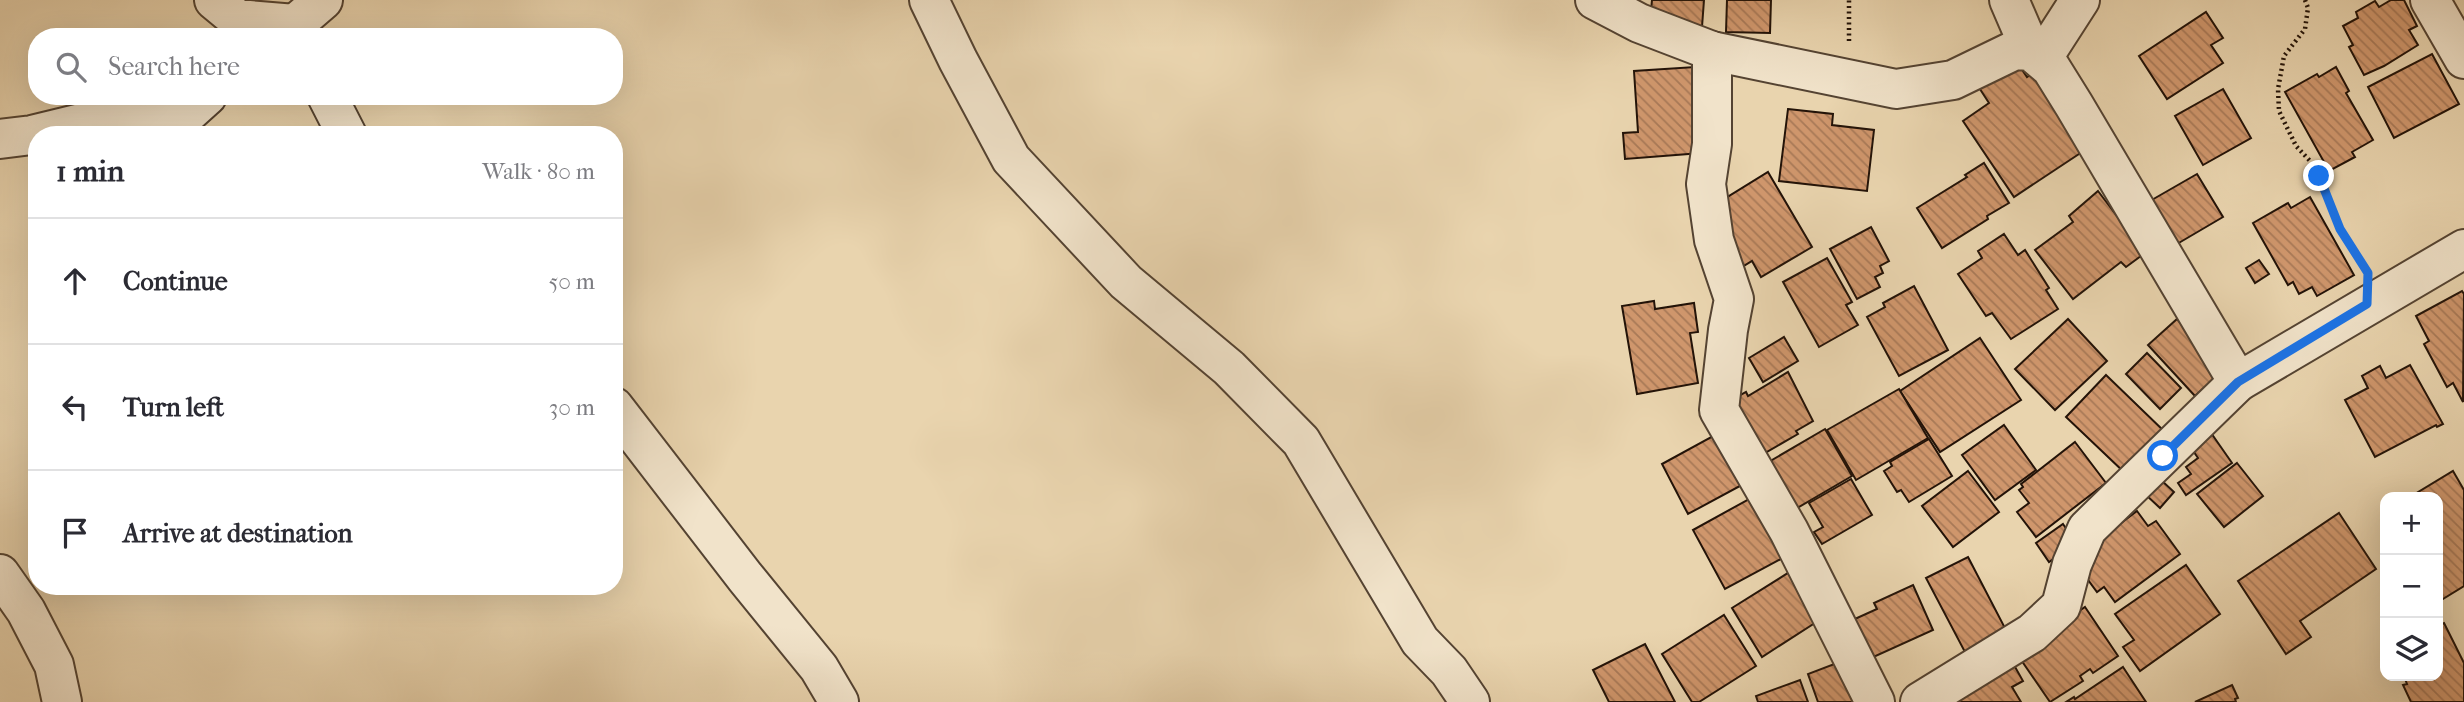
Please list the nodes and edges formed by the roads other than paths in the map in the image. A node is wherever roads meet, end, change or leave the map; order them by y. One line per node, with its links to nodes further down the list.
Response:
1 (214, 0): 7 (street)
2 (929, 0): 23 (street)
3 (1595, 0): 8 (street)
4 (2009, 0): 9 (street)
5 (2080, 0): 9 (street)
6 (2430, 0): 10 (street)
7 (300, 24)
8 (1712, 51): 9 (street); 24 (street)
9 (2036, 55): 18 (street)
10 (2464, 59)
11 (197, 105): 13 (street)
12 (331, 105): 14 (street)
13 (69, 126)
14 (342, 126)
15 (28, 136): 16 (street)
16 (0, 139)
17 (2464, 249): 18 (street)
18 (2238, 382): 25 (street)
19 (623, 419): 22 (street)
20 (0, 574): 21 (street)
21 (62, 702)
22 (839, 702)
23 (1470, 702)
24 (1875, 702)
25 (1920, 702)

